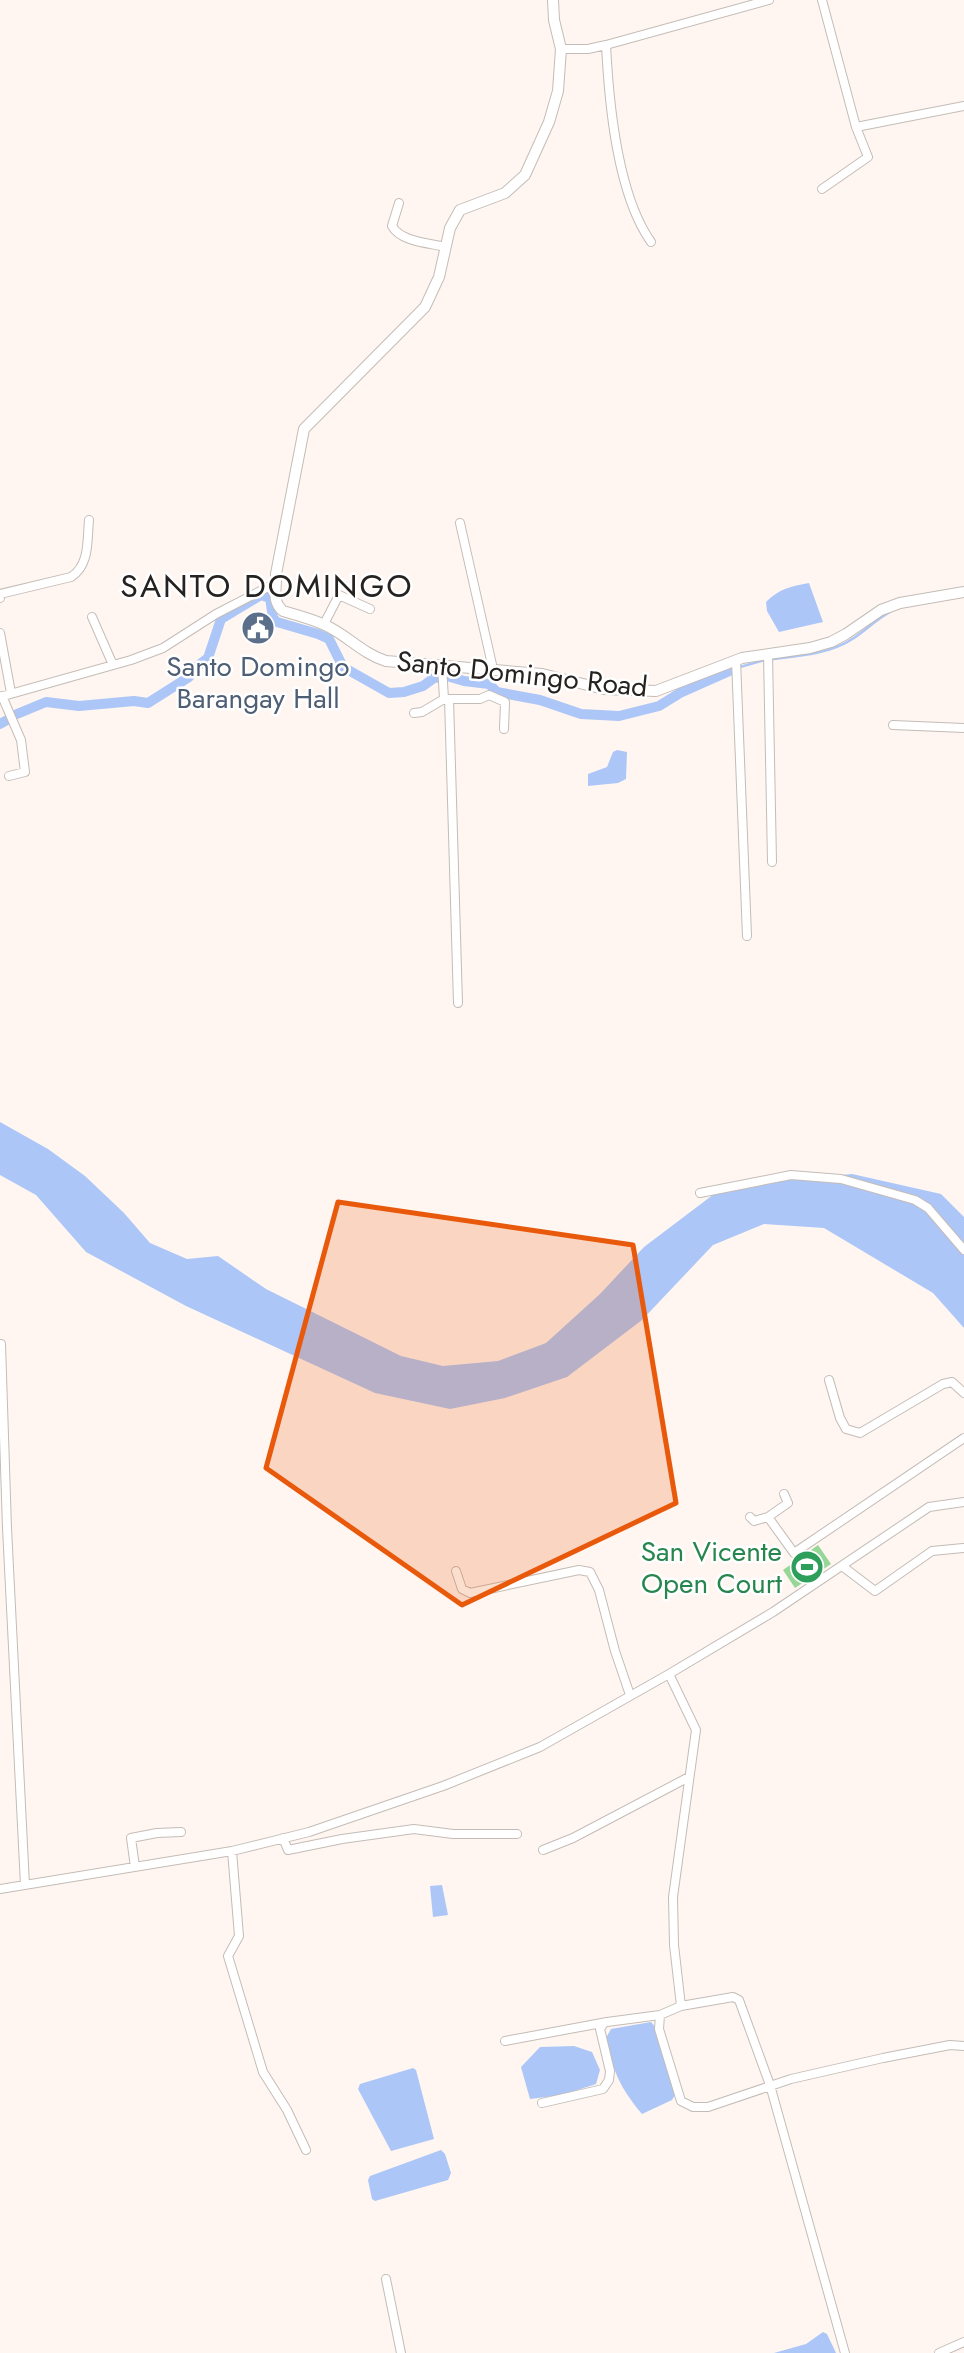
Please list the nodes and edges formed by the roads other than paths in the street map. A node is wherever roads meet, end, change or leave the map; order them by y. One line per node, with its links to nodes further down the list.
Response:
1 (553, 0): 5 (street, Santo Domingo Road)
2 (769, 0): 4 (street)
3 (822, 0): 7 (street)
4 (606, 45): 5 (street); 10 (street)
5 (561, 49): 11 (street, Santo Domingo Road)
6 (964, 106): 7 (street)
7 (856, 127): 8 (street)
8 (822, 189)
9 (400, 203): 11 (street)
10 (651, 242)
11 (446, 247): 14 (street, Santo Domingo Road)
12 (89, 520): 16 (street)
13 (460, 523): 24 (street)
14 (276, 583): 19 (street, Santo Domingo Road); 23 (street)
15 (964, 592): 21 (street, Santo Domingo Road)
16 (0, 598)
17 (370, 609): 19 (street)
18 (92, 617): 23 (street)
19 (324, 624): 25 (street, Santo Domingo Road)
20 (0, 634): 26 (street)
21 (768, 654): 22 (street, Santo Domingo Road); 33 (street)
22 (736, 660): 24 (street, Santo Domingo Road); 34 (street)
23 (113, 665): 26 (street)
24 (493, 669): 25 (street, Santo Domingo Road)
25 (443, 673): 27 (street)
26 (4, 696): 32 (street)
27 (447, 699): 28 (street); 31 (street); 35 (street)
28 (414, 713)
29 (893, 725): 30 (street)
30 (964, 728)
31 (504, 729)
32 (9, 776)
33 (772, 862)
34 (747, 936)
35 (458, 1003)
36 (700, 1193): 37 (street)
37 (964, 1250)
38 (1, 1343): 58 (street)
39 (829, 1380): 40 (street)
40 (964, 1393)
41 (964, 1437): 45 (street)
42 (784, 1494): 45 (street)
43 (964, 1502): 47 (street)
44 (750, 1517): 45 (street)
45 (768, 1517)
46 (964, 1548): 47 (street)
47 (842, 1566): 49 (street)
48 (456, 1571): 50 (street)
49 (669, 1674): 50 (street); 51 (street)
50 (630, 1695): 54 (street)
51 (689, 1777): 55 (street); 60 (street)
52 (181, 1832): 57 (street)
53 (517, 1834): 54 (street)
54 (283, 1838): 56 (street)
55 (543, 1850)
56 (232, 1851): 57 (street); 67 (street)
57 (135, 1867): 58 (street)
58 (25, 1885): 59 (street)
59 (0, 1888)
60 (681, 2007): 61 (street); 65 (street)
61 (660, 2015): 62 (street); 65 (street)
62 (604, 2023): 63 (street); 66 (street)
63 (505, 2041)
64 (964, 2046): 65 (street)
65 (770, 2085): 71 (street)
66 (542, 2103)
67 (306, 2150)
68 (386, 2279): 70 (street)
69 (964, 2342): 72 (street)
70 (401, 2353)
71 (845, 2353)
72 (940, 2353)

